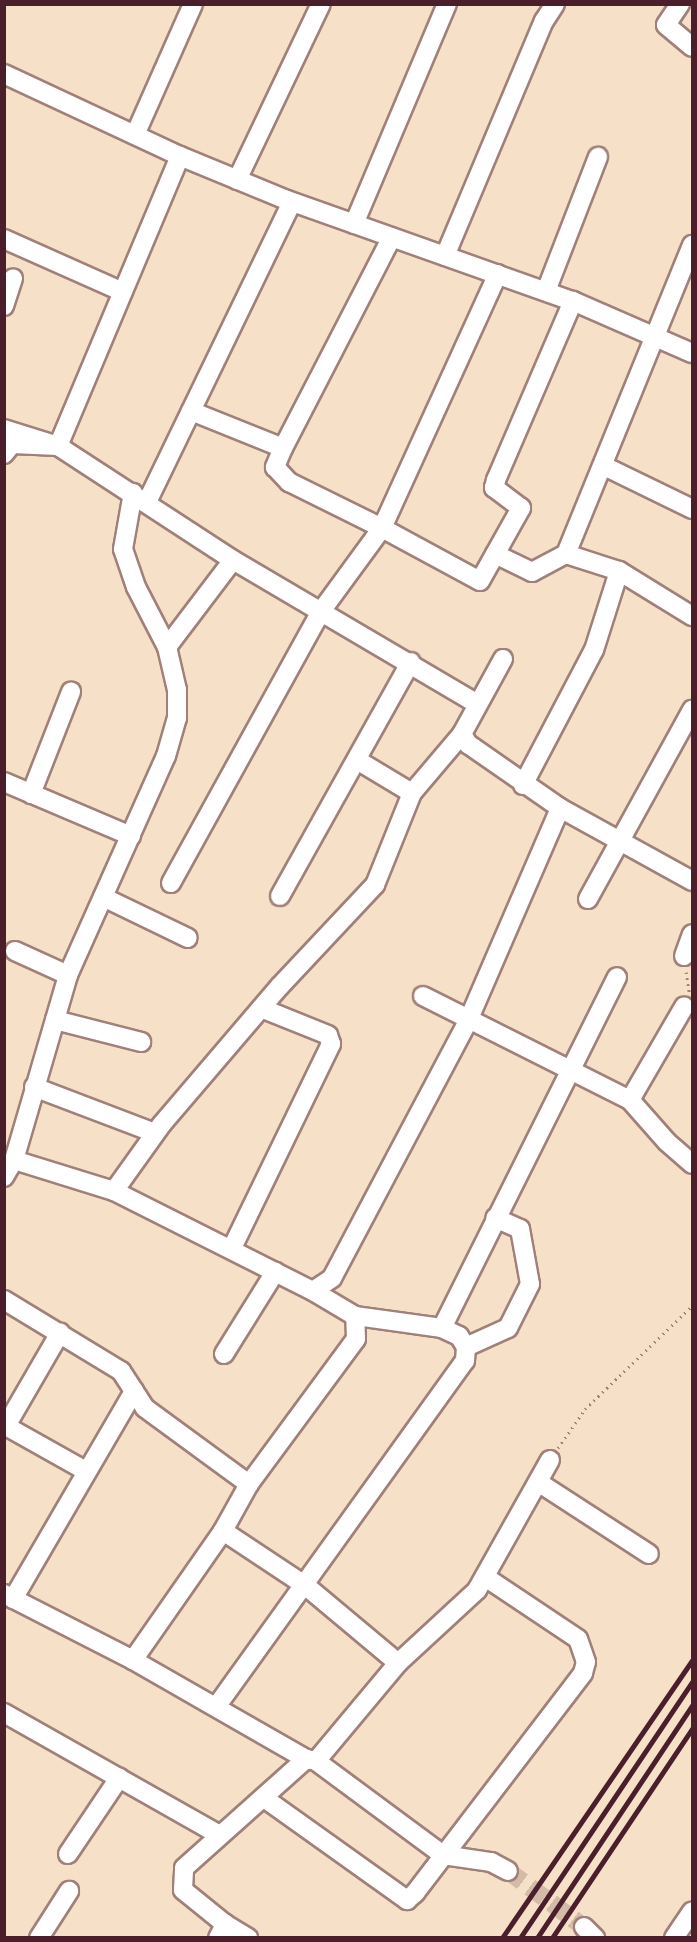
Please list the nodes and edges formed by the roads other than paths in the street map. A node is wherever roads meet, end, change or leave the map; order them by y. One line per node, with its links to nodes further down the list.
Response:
1 (194, 4): 8 (street)
2 (321, 4): 11 (street)
3 (447, 4): 13 (street)
4 (555, 4): 17 (street)
5 (680, 4): 6 (street)
6 (693, 47)
7 (4, 74): 8 (street)
8 (135, 135): 9 (street)
9 (180, 156): 11 (street); 21 (street)
10 (598, 157): 20 (street)
11 (237, 180): 12 (street)
12 (292, 202): 13 (street); 26 (street)
13 (354, 224): 14 (street)
14 (392, 237): 17 (street); 29 (street)
15 (4, 239): 21 (street)
16 (693, 244): 24 (street)
17 (445, 256): 18 (street)
18 (498, 274): 20 (street); 34 (street)
19 (13, 278): 23 (street)
20 (546, 291): 22 (street)
21 (123, 292): 28 (street)
22 (573, 301): 24 (street); 35 (street)
23 (4, 306)
24 (656, 339): 25 (street); 31 (street)
25 (693, 353)
26 (191, 411): 29 (street); 32 (street)
27 (4, 429): 28 (street)
28 (58, 446): 30 (street); 32 (street)
29 (283, 448): 34 (street)
30 (4, 454)
31 (604, 466): 33 (street); 36 (street)
32 (140, 498): 37 (street); 41 (street)
33 (693, 509)
34 (382, 528): 35 (street); 39 (street)
35 (495, 554): 36 (street)
36 (566, 554): 38 (street)
37 (233, 560): 39 (street); 41 (street)
38 (618, 572): 40 (street); 50 (street)
39 (322, 610): 43 (street); 57 (street)
40 (693, 616)
41 (167, 647): 54 (street)
42 (503, 659): 45 (street)
43 (411, 662): 45 (street); 48 (street)
44 (70, 692): 52 (street)
45 (476, 703): 47 (street)
46 (693, 710): 55 (street)
47 (462, 734): 50 (street); 51 (street)
48 (357, 760): 51 (street); 58 (street)
49 (4, 782): 52 (street)
50 (523, 785): 53 (street)
51 (411, 793): 69 (street)
52 (31, 794): 54 (street)
53 (560, 808): 55 (street); 71 (street)
54 (131, 836): 59 (street)
55 (617, 841): 56 (street); 60 (street)
56 (693, 881)
57 (171, 883)
58 (280, 896)
59 (103, 897): 62 (street); 65 (street)
60 (588, 899)
61 (693, 934): 64 (street)
62 (188, 938)
63 (15, 951): 65 (street)
64 (684, 956)
65 (68, 975): 70 (street)
66 (617, 977): 73 (street)
67 (423, 996): 71 (street)
68 (684, 1006): 75 (street)
69 (261, 1008): 76 (street); 81 (street)
70 (55, 1020): 72 (street); 74 (street)
71 (468, 1021): 73 (street); 83 (street)
72 (141, 1042)
73 (571, 1071): 75 (street); 80 (street)
74 (34, 1087): 76 (street); 78 (street)
75 (630, 1100): 77 (street)
76 (155, 1133): 79 (street)
77 (693, 1164)
78 (7, 1171): 79 (street)
79 (114, 1191): 81 (street)
80 (495, 1218): 86 (street); 88 (street)
81 (232, 1248): 82 (street)
82 (275, 1272): 83 (street); 89 (street)
83 (313, 1291): 85 (street)
84 (4, 1300): 87 (street)
85 (355, 1316): 86 (street); 95 (street)
86 (442, 1328): 88 (street)
87 (60, 1333): 90 (street); 91 (street)
88 (466, 1347): 99 (street)
89 (224, 1354)
90 (134, 1391): 93 (street); 95 (street)
91 (5, 1425): 93 (street)
92 (550, 1460): 94 (street)
93 (86, 1470): 100 (street)
94 (538, 1482): 97 (street); 98 (street)
95 (249, 1484): 96 (street)
96 (223, 1531): 99 (street); 101 (street)
97 (649, 1554)
98 (485, 1577): 102 (street); 110 (street)
99 (306, 1586): 102 (street); 103 (street)
100 (9, 1597): 101 (street)
101 (133, 1660): 103 (street)
102 (398, 1663): 105 (street)
103 (216, 1707): 105 (street)
104 (4, 1713): 106 (street)
105 (311, 1760): 107 (street); 110 (street)
106 (119, 1778): 108 (street); 109 (street)
107 (264, 1798): 108 (street); 110 (street)
108 (218, 1834): 114 (street)
109 (68, 1854)
110 (443, 1855): 111 (street)
111 (508, 1871)
112 (69, 1892): 115 (street)
113 (693, 1911): 117 (street)
114 (221, 1931): 116 (street)
115 (39, 1938)
116 (248, 1938)
117 (674, 1938)

